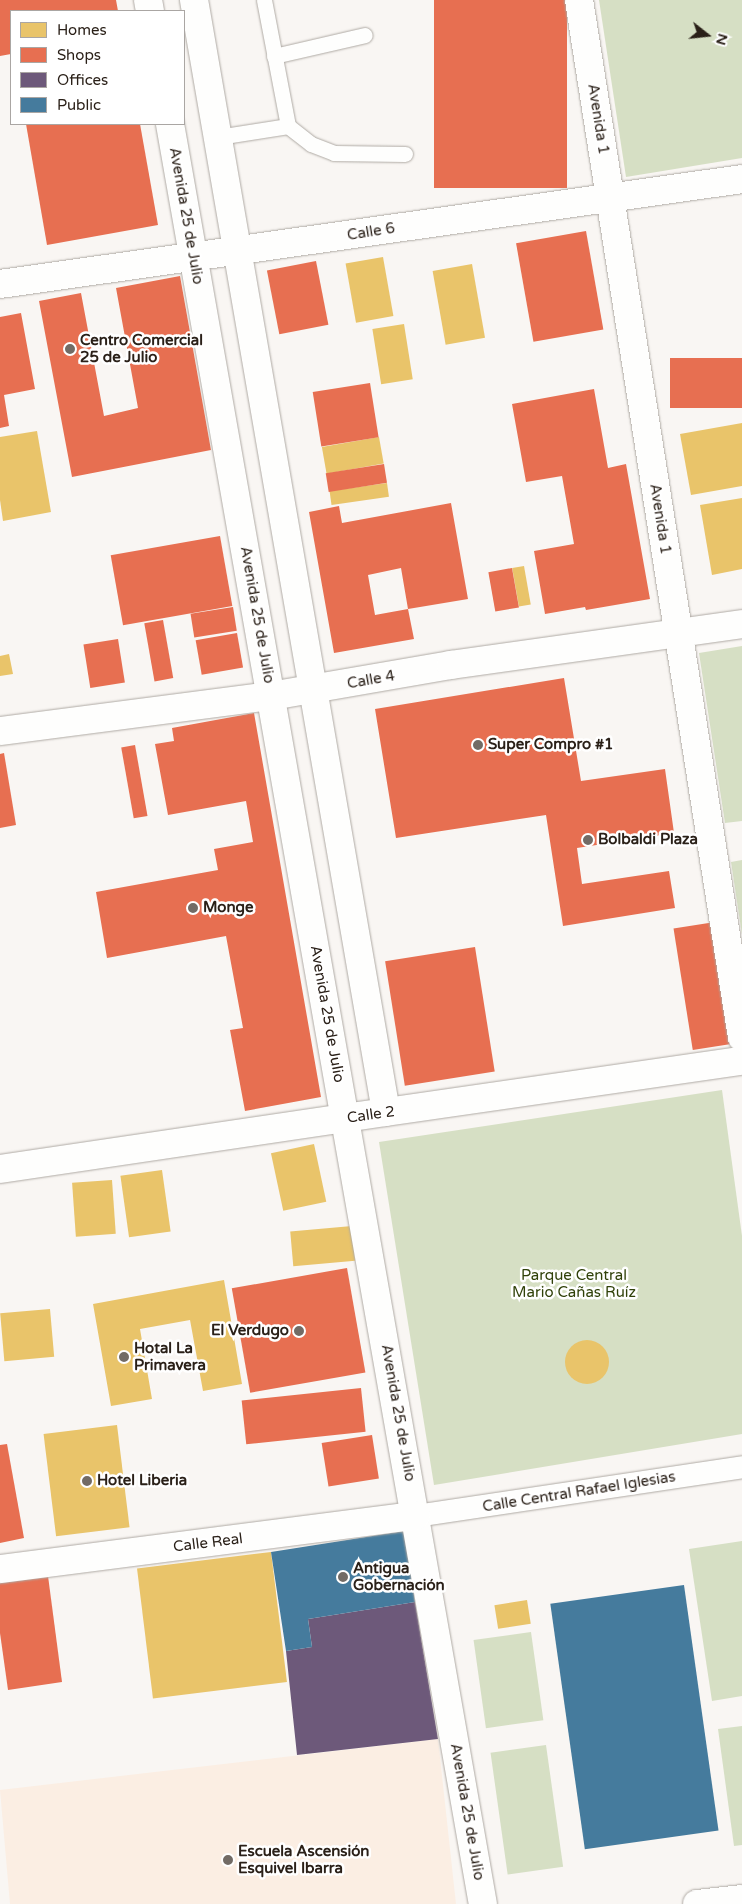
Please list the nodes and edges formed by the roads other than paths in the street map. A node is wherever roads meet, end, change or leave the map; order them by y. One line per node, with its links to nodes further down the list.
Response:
1 (194, 0): 8 (street)
2 (264, 0): 5 (lane)
3 (579, 0): 11 (street, Avenida 1)
4 (365, 36): 5 (lane)
5 (274, 56): 7 (lane)
6 (170, 125): 13 (street, Avenida 25 de Julio)
7 (288, 126): 8 (lane); 9 (lane)
8 (218, 137): 12 (street)
9 (405, 154)
10 (742, 179): 11 (street, Calle 6)
11 (610, 196): 12 (street, Calle 6); 16 (street, Avenida 1)
12 (238, 252): 13 (street, Calle 6); 17 (street)
13 (194, 257): 14 (street, Calle 6); 18 (street, Avenida 25 de Julio)
14 (0, 284)
15 (742, 624): 16 (street, Calle 4)
16 (678, 633): 17 (street, Calle 4); 20 (street, Avenida 1)
17 (314, 690): 18 (street, Calle 4); 22 (street)
18 (271, 696): 19 (street, Calle 4); 23 (street, Avenida 25 de Julio)
19 (0, 731)
20 (742, 1038)
21 (742, 1061): 22 (street, Calle 2)
22 (386, 1112): 23 (street, Calle 2)
23 (345, 1118): 24 (street, Calle 2); 26 (street, Avenida 25 de Julio)
24 (0, 1169)
25 (742, 1467): 26 (street, Calle Central Rafael Iglesias)
26 (416, 1516): 27 (street, Calle Real); 29 (street, Avenida 25 de Julio)
27 (0, 1569)
28 (742, 1899): 30 (street)
29 (483, 1904)
30 (697, 1904)

